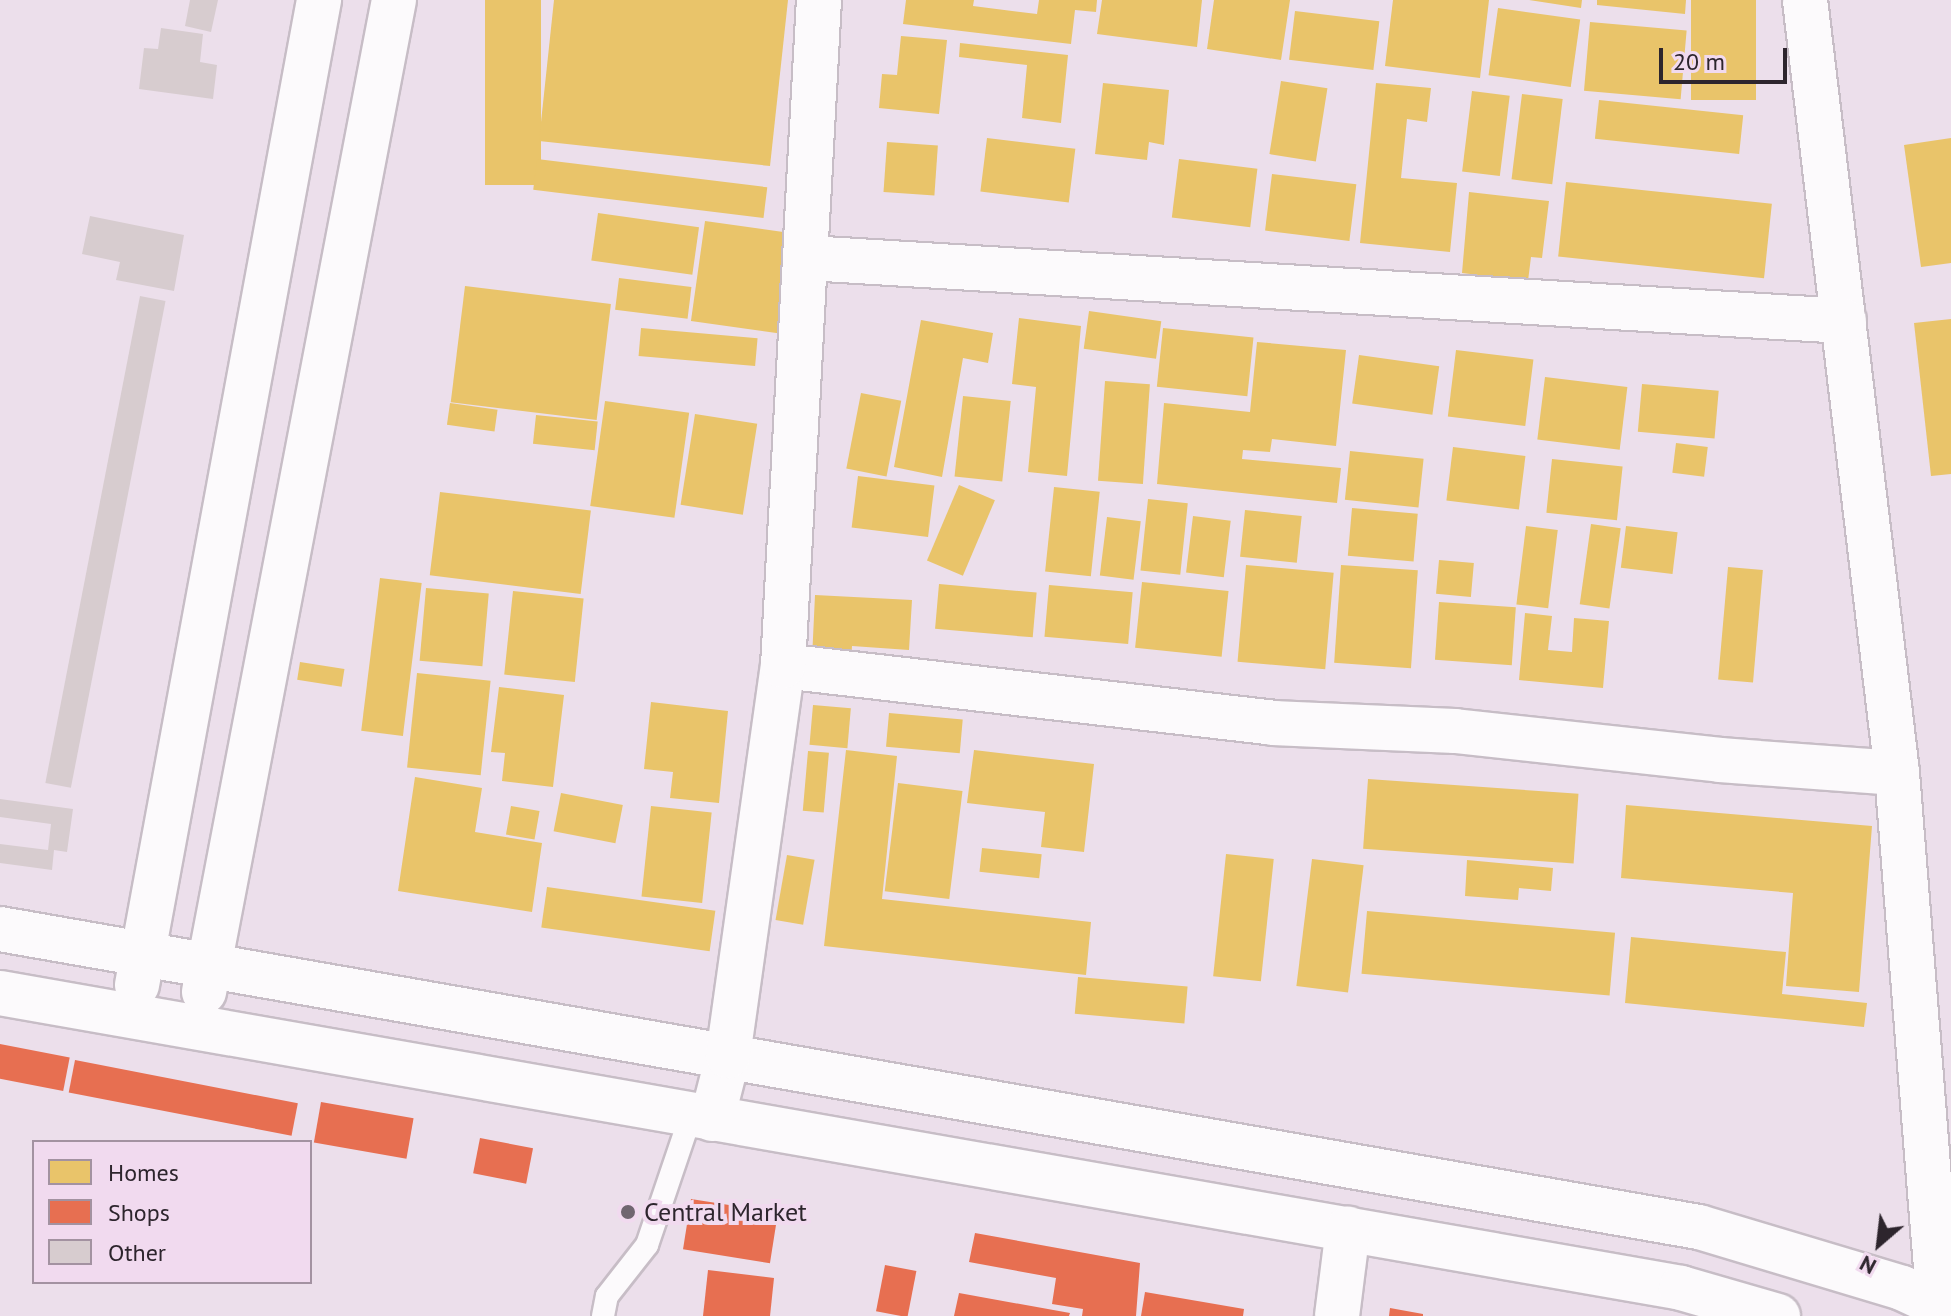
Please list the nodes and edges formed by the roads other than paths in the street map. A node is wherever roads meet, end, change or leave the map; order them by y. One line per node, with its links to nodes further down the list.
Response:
1 (319, 0): 10 (street)
2 (394, 0): 11 (street)
3 (819, 0): 5 (street)
4 (1805, 0): 6 (street)
5 (808, 258): 6 (street); 7 (street)
6 (1844, 321): 8 (street)
7 (783, 666): 8 (street); 15 (street)
8 (1897, 773): 18 (street)
9 (0, 929): 10 (street)
10 (142, 956): 11 (street); 13 (street)
11 (209, 965): 14 (street); 15 (street)
12 (0, 993): 13 (street)
13 (131, 1017): 14 (street)
14 (198, 1027): 16 (street)
15 (728, 1056): 16 (street); 18 (street)
16 (702, 1117): 17 (street); 19 (lane)
17 (1348, 1229): 20 (street); 21 (street)
18 (1945, 1308)
19 (603, 1316)
20 (1337, 1316)
21 (1778, 1316)

